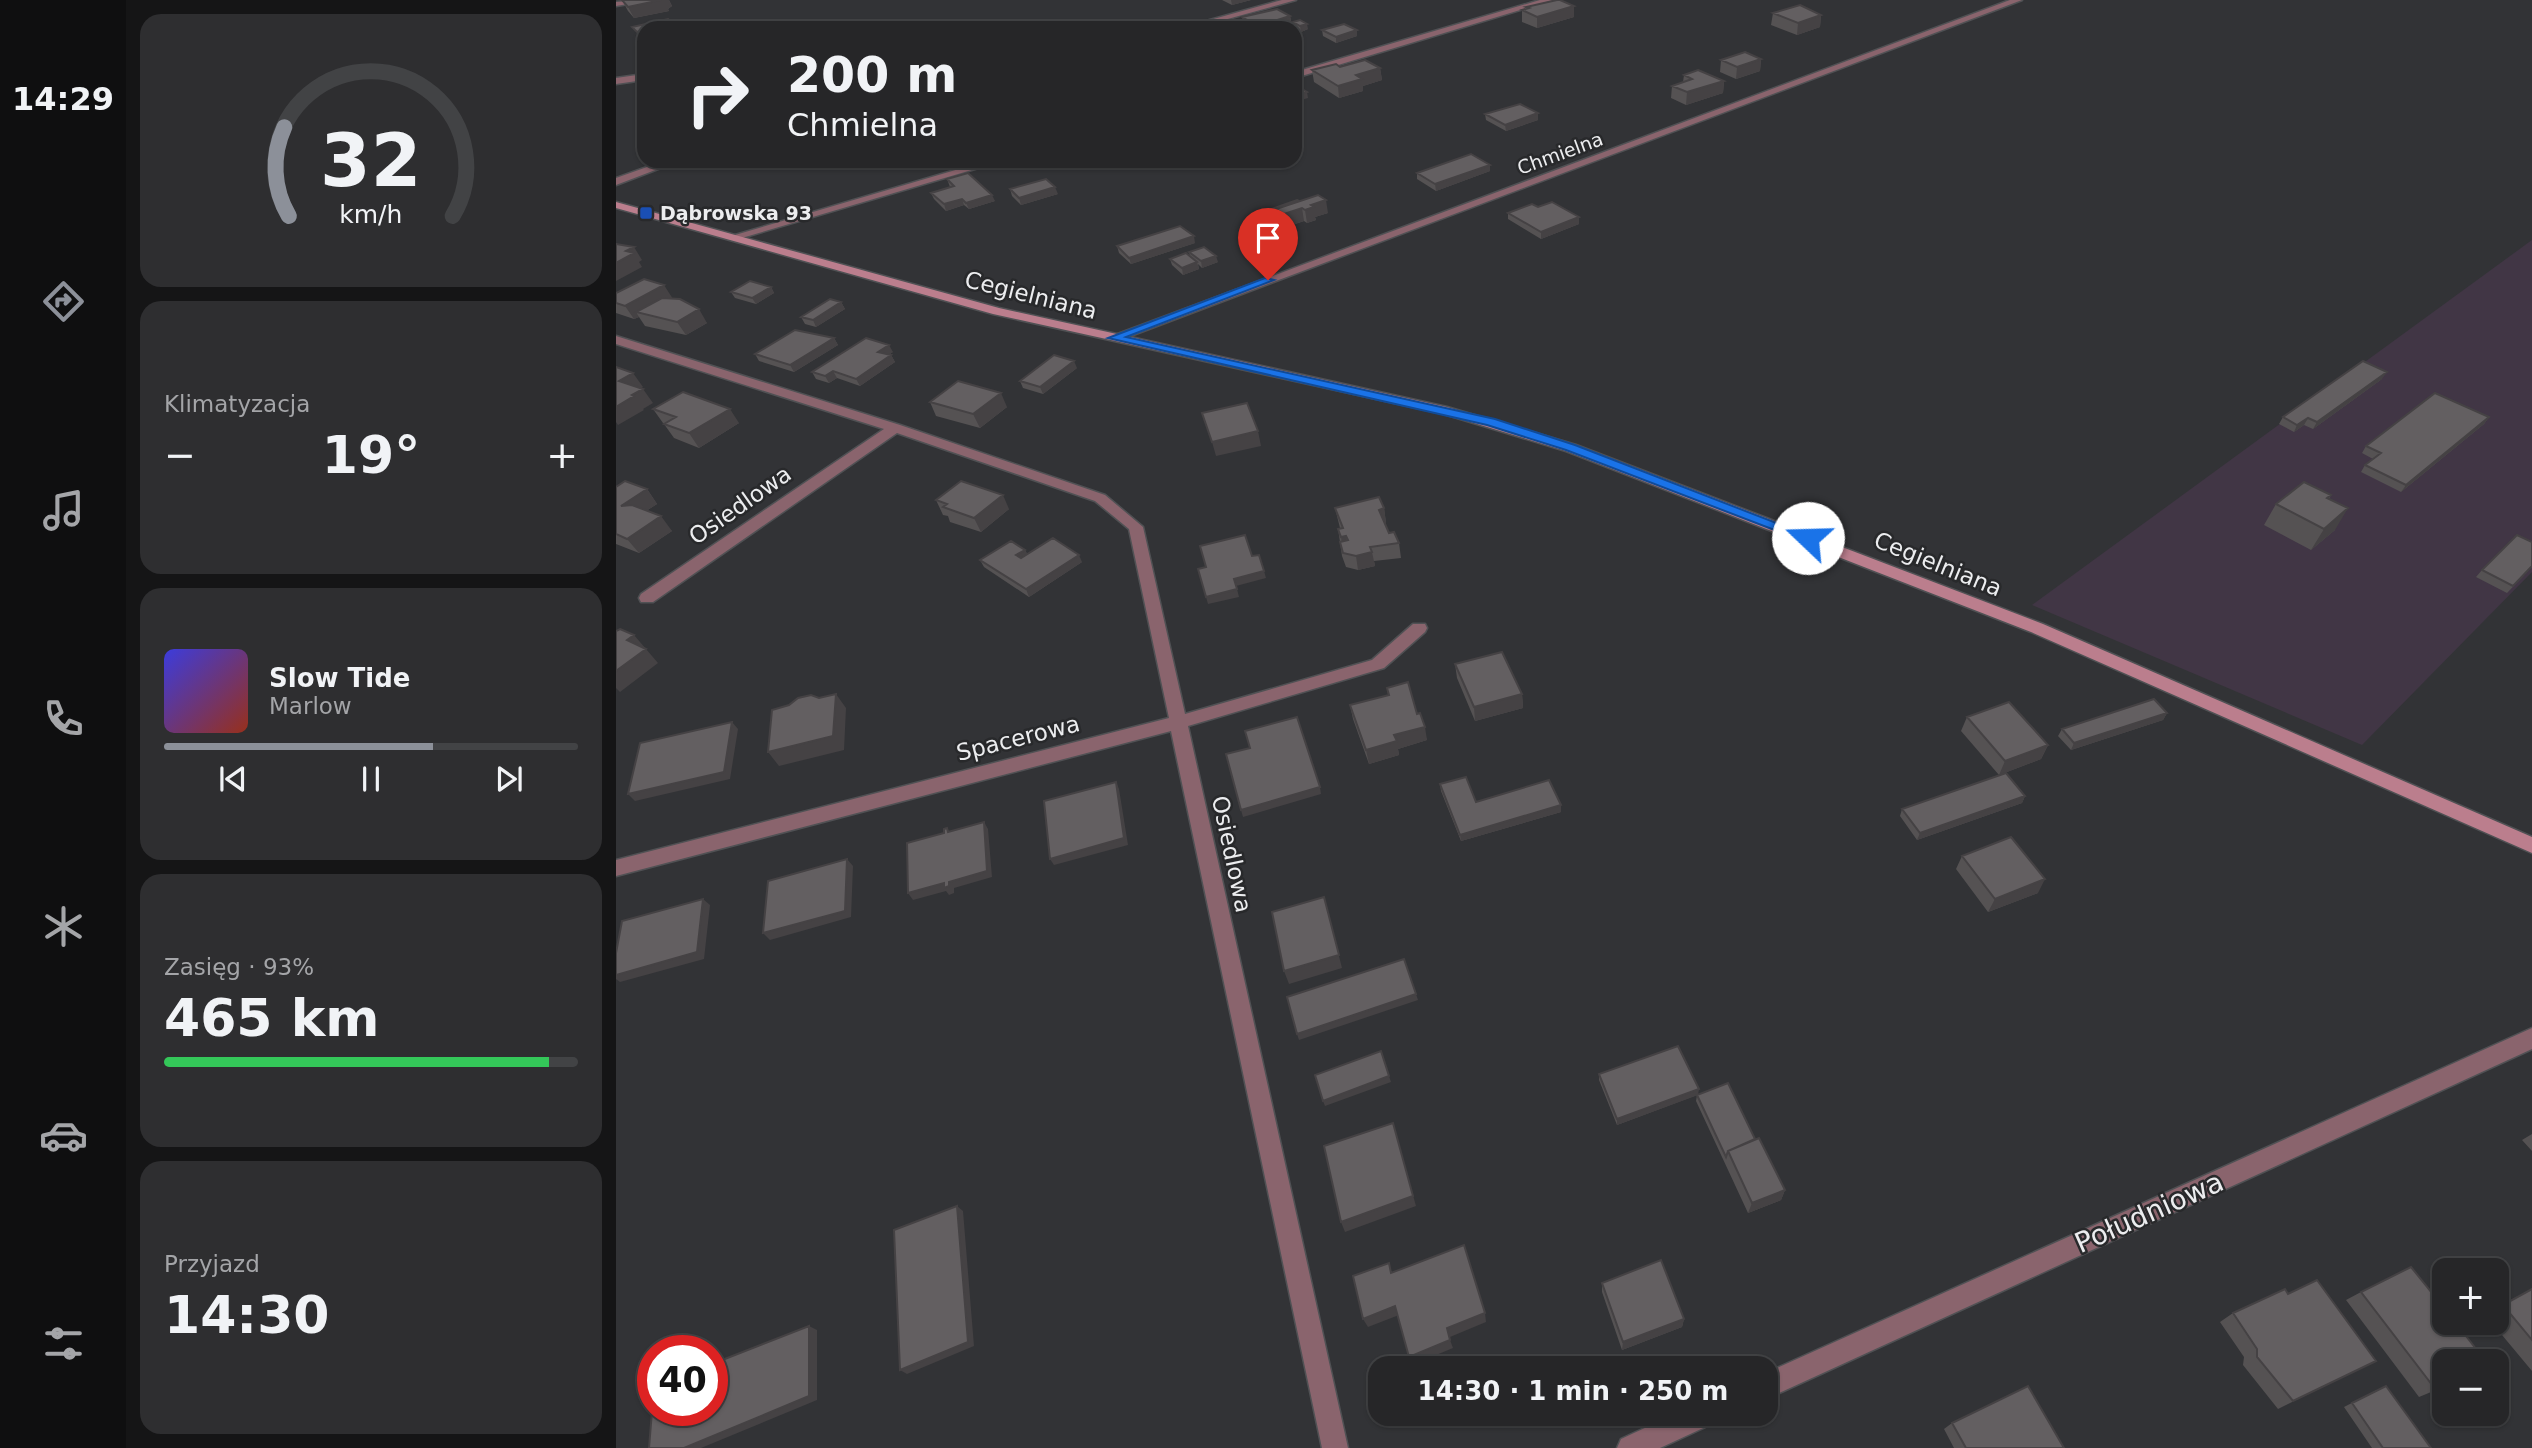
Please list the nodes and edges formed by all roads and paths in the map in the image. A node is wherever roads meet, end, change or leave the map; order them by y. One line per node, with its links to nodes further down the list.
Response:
1 (636, 0): 5 (street)
2 (1292, 0): 6 (street)
3 (1549, 0): 7 (street)
4 (2018, 0): 15 (street, Chmielna)
5 (616, 4)
6 (1212, 21)
7 (1302, 73)
8 (637, 78): 9 (street)
9 (616, 81)
10 (655, 168): 12 (street)
11 (973, 168): 14 (street)
12 (616, 182)
13 (616, 205): 14 (street, Cegielniana)
14 (731, 238): 15 (street, Cegielniana)
15 (1113, 338): 21 (street, Cegielniana)
16 (616, 340): 17 (street, Osiedlowa)
17 (895, 428): 18 (street, Osiedlowa); 20 (street, Osiedlowa)
18 (647, 598)
19 (1419, 628): 20 (street, Spacerowa)
20 (1179, 722): 22 (street, Spacerowa); 26 (street, Osiedlowa)
21 (2532, 845)
22 (616, 868)
23 (2532, 1038): 24 (street, Południowa)
24 (1778, 1381)
25 (1679, 1426): 27 (street)
26 (1335, 1448)
27 (1630, 1448)

